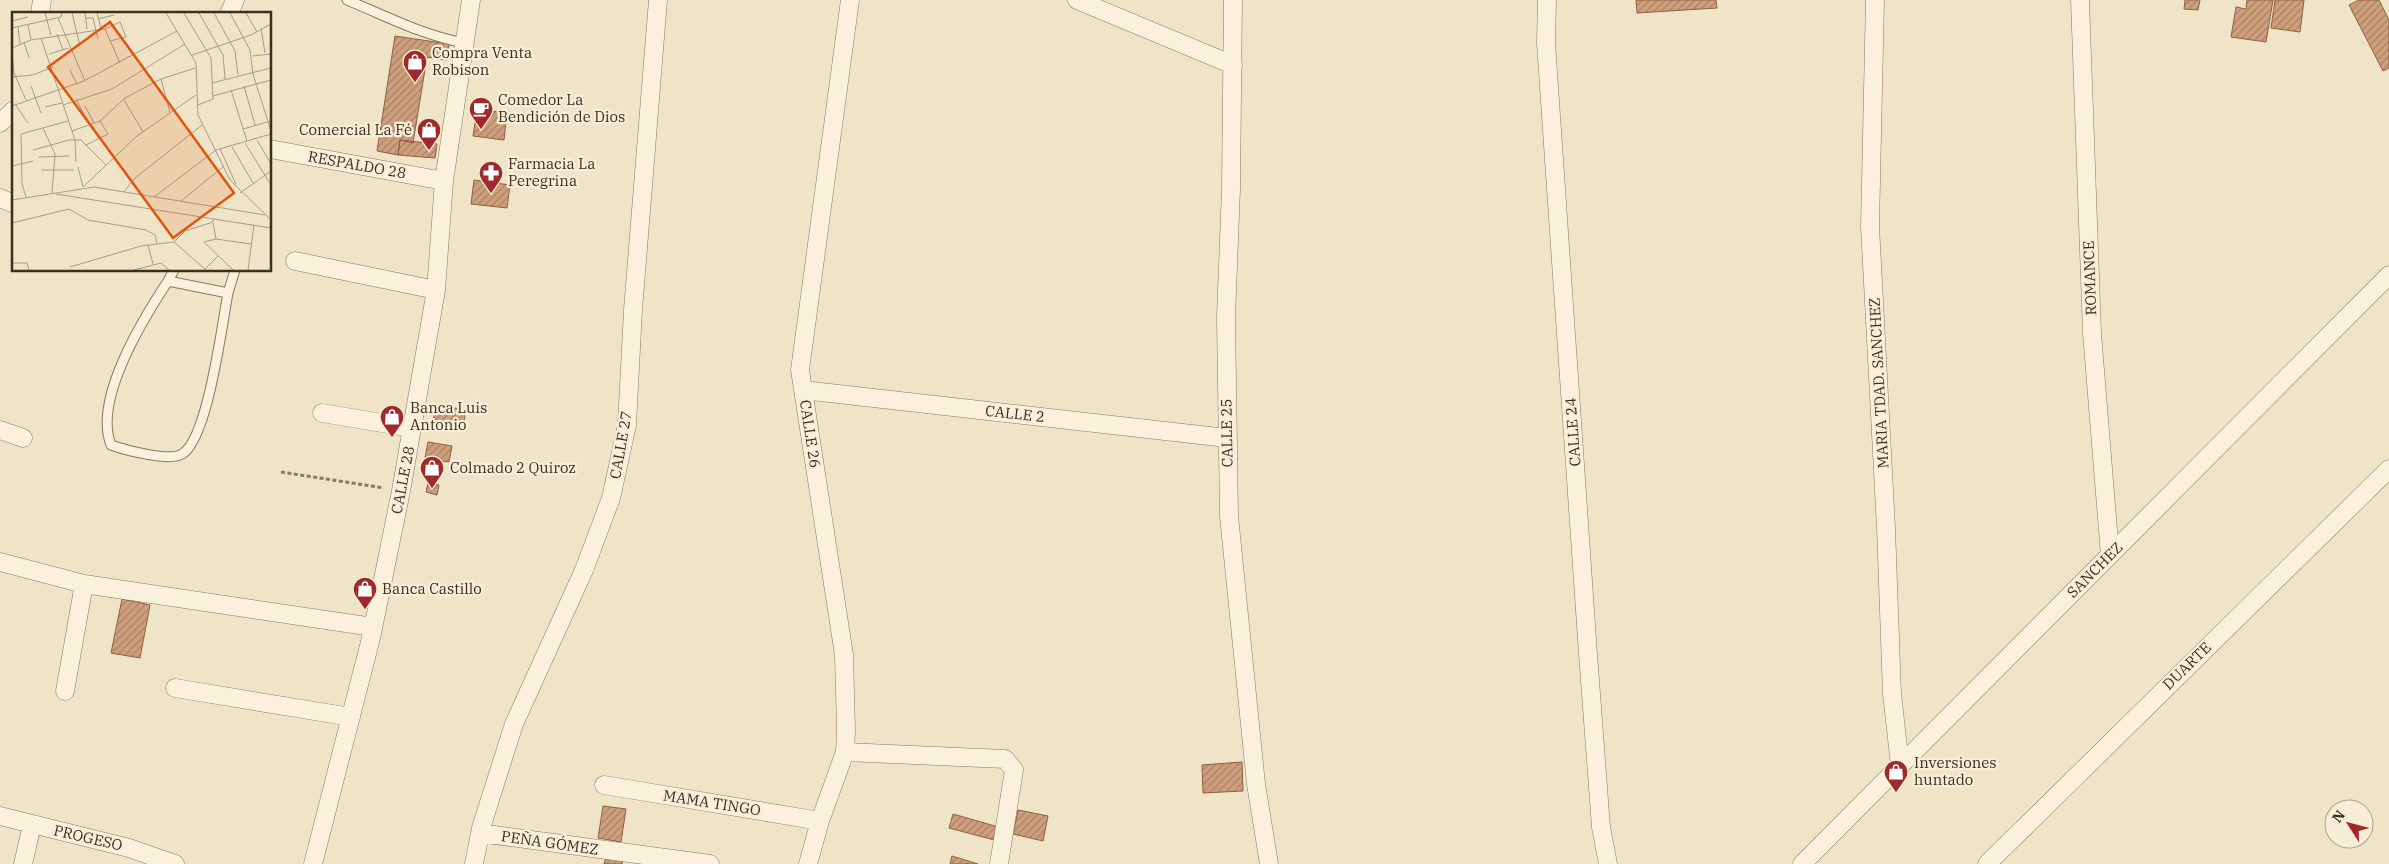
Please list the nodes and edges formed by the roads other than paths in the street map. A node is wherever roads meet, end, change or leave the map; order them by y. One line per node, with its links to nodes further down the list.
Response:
1 (234, 0): 11 (street)
2 (347, 0): 12 (lane)
3 (471, 0): 12 (street, CALLE 28)
4 (658, 0): 47 (street, CALLE 27)
5 (850, 0): 27 (street, CALLE 26)
6 (1077, 0): 13 (street)
7 (1234, 0): 13 (street, CALLE 25)
8 (1547, 0): 56 (street, CALLE 24)
9 (1875, 0): 42 (street, MARIA TDAD. SANCHEZ)
10 (2080, 0): 34 (street, ROMANCE)
11 (229, 12)
12 (464, 43): 17 (street, CALLE 28)
13 (1233, 65): 32 (street, CALLE 25)
14 (12, 112): 15 (street)
15 (0, 122)
16 (271, 149): 17 (street, RESPALDO 28)
17 (444, 180): 25 (street, CALLE 28)
18 (0, 198): 19 (street)
19 (12, 203)
20 (295, 260): 25 (street)
21 (173, 271): 24 (lane)
22 (235, 271): 26 (lane)
23 (2389, 275): 34 (street, SANCHEZ)
24 (168, 281): 26 (lane); 26 (lane)
25 (436, 290): 29 (street, CALLE 28)
26 (228, 293)
27 (803, 390): 32 (street, CALLE 2); 41 (street, CALLE 26)
28 (322, 413): 29 (street)
29 (412, 428): 37 (street, CALLE 28)
30 (0, 430): 31 (street)
31 (23, 438)
32 (1227, 438): 55 (street, CALLE 25)
33 (2389, 469): 58 (street, DUARTE)
34 (2110, 555): 42 (street, SANCHEZ)
35 (0, 562): 36 (street)
36 (84, 584): 37 (street); 39 (street)
37 (372, 627): 40 (street, CALLE 28)
38 (175, 688): 40 (street)
39 (65, 691)
40 (351, 717): 50 (street, CALLE 28)
41 (845, 752): 45 (street, CALLE 26); 54 (street)
42 (1900, 766): 57 (street, SANCHEZ)
43 (604, 785): 45 (street, MAMA TINGO)
44 (0, 816): 46 (street, PROGESO)
45 (820, 821): 53 (street, CALLE 26)
46 (32, 825): 48 (street); 49 (street, PROGESO)
47 (480, 834): 51 (street, CALLE 27); 52 (street, PEÑA GÓMEZ)
48 (22, 864)
49 (174, 864)
50 (313, 864)
51 (474, 864)
52 (710, 864)
53 (808, 864)
54 (999, 864)
55 (1269, 864)
56 (1608, 864)
57 (1802, 864)
58 (1987, 864)

